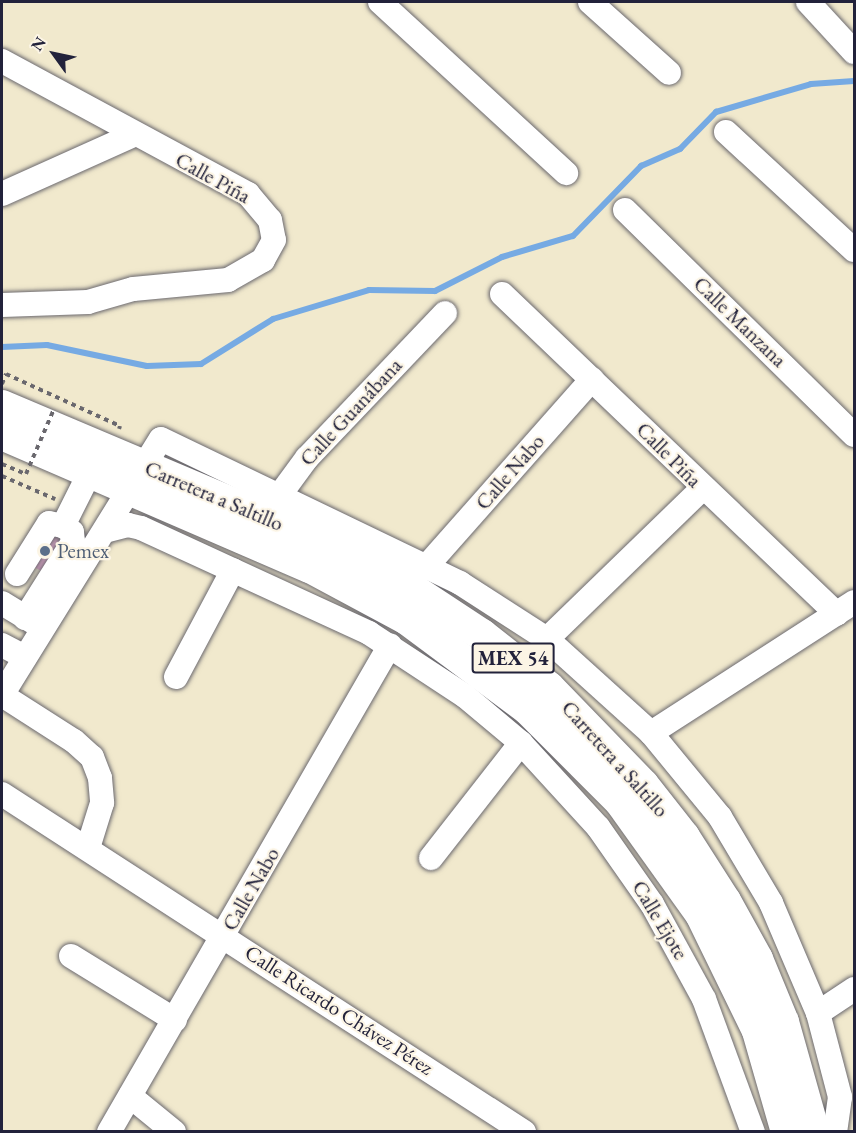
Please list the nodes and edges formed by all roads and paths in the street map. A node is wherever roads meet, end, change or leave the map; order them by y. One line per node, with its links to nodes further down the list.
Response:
1 (380, 2): 9 (street)
2 (590, 2): 6 (street)
3 (808, 2): 4 (street)
4 (855, 52)
5 (2, 60): 8 (street, Calle Piña)
6 (669, 73)
7 (726, 132): 12 (street)
8 (133, 135): 10 (street); 14 (street, Calle Piña)
9 (566, 173)
10 (2, 194)
11 (626, 210): 20 (street, Calle Manzana)
12 (855, 250)
13 (502, 294): 16 (street, Calle Piña)
14 (2, 305)
15 (445, 313): 25 (street, Calle Guanábana)
16 (592, 379): 24 (street, Calle Piña); 28 (street, Calle Nabo)
17 (2, 406): 23 (main road, Carretera a Saltillo / MEX 54)
18 (54, 409): 21 (path, bridge)
19 (2, 434): 22 (main road, Carretera a Saltillo / MEX 54)
20 (855, 435)
21 (2, 464)
22 (90, 472): 23 (main road, Carretera a Saltillo / MEX 54); 26 (street)
23 (136, 478): 25 (main road, Carretera a Saltillo / MEX 54); 27 (street); 57 (main road, Carretera a Saltillo / MEX 54)
24 (703, 488): 34 (street, Calle Piña); 36 (street)
25 (272, 506): 28 (street); 31 (main road, Carretera a Saltillo / MEX 54)
26 (63, 526): 29 (street); 32 (street)
27 (105, 531): 30 (street, Calle Ejote); 32 (street)
28 (425, 568): 31 (street); 36 (street)
29 (9, 570): 32 (street)
30 (233, 570): 38 (street, Calle Ejote); 40 (street)
31 (394, 577): 58 (main road, Carretera a Saltillo / MEX 54)
32 (52, 594): 35 (street)
33 (2, 603): 35 (street)
34 (846, 608): 42 (street)
35 (34, 623): 39 (street)
36 (547, 639): 42 (street)
37 (2, 645): 39 (street)
38 (390, 645): 43 (street, Calle Ejote); 47 (street, Calle Nabo)
39 (25, 657): 41 (street)
40 (176, 677)
41 (2, 695): 45 (street)
42 (651, 733): 50 (street)
43 (521, 743): 46 (street); 53 (street, Calle Ejote)
44 (2, 794): 45 (street, Calle Ricardo Chávez Pérez)
45 (88, 849): 47 (street, Calle Ricardo Chávez Pérez)
46 (431, 858)
47 (225, 935): 51 (street, Calle Nabo); 56 (street, Calle Ricardo Chávez Pérez)
48 (71, 956): 51 (street)
49 (855, 989): 50 (street)
50 (818, 1013): 59 (street)
51 (175, 1020): 52 (street, Calle Nabo)
52 (130, 1096): 54 (street, Calle Nabo); 55 (street)
53 (746, 1130)
54 (109, 1131)
55 (174, 1131)
56 (524, 1131)
57 (787, 1131)
58 (814, 1131)
59 (836, 1131)

